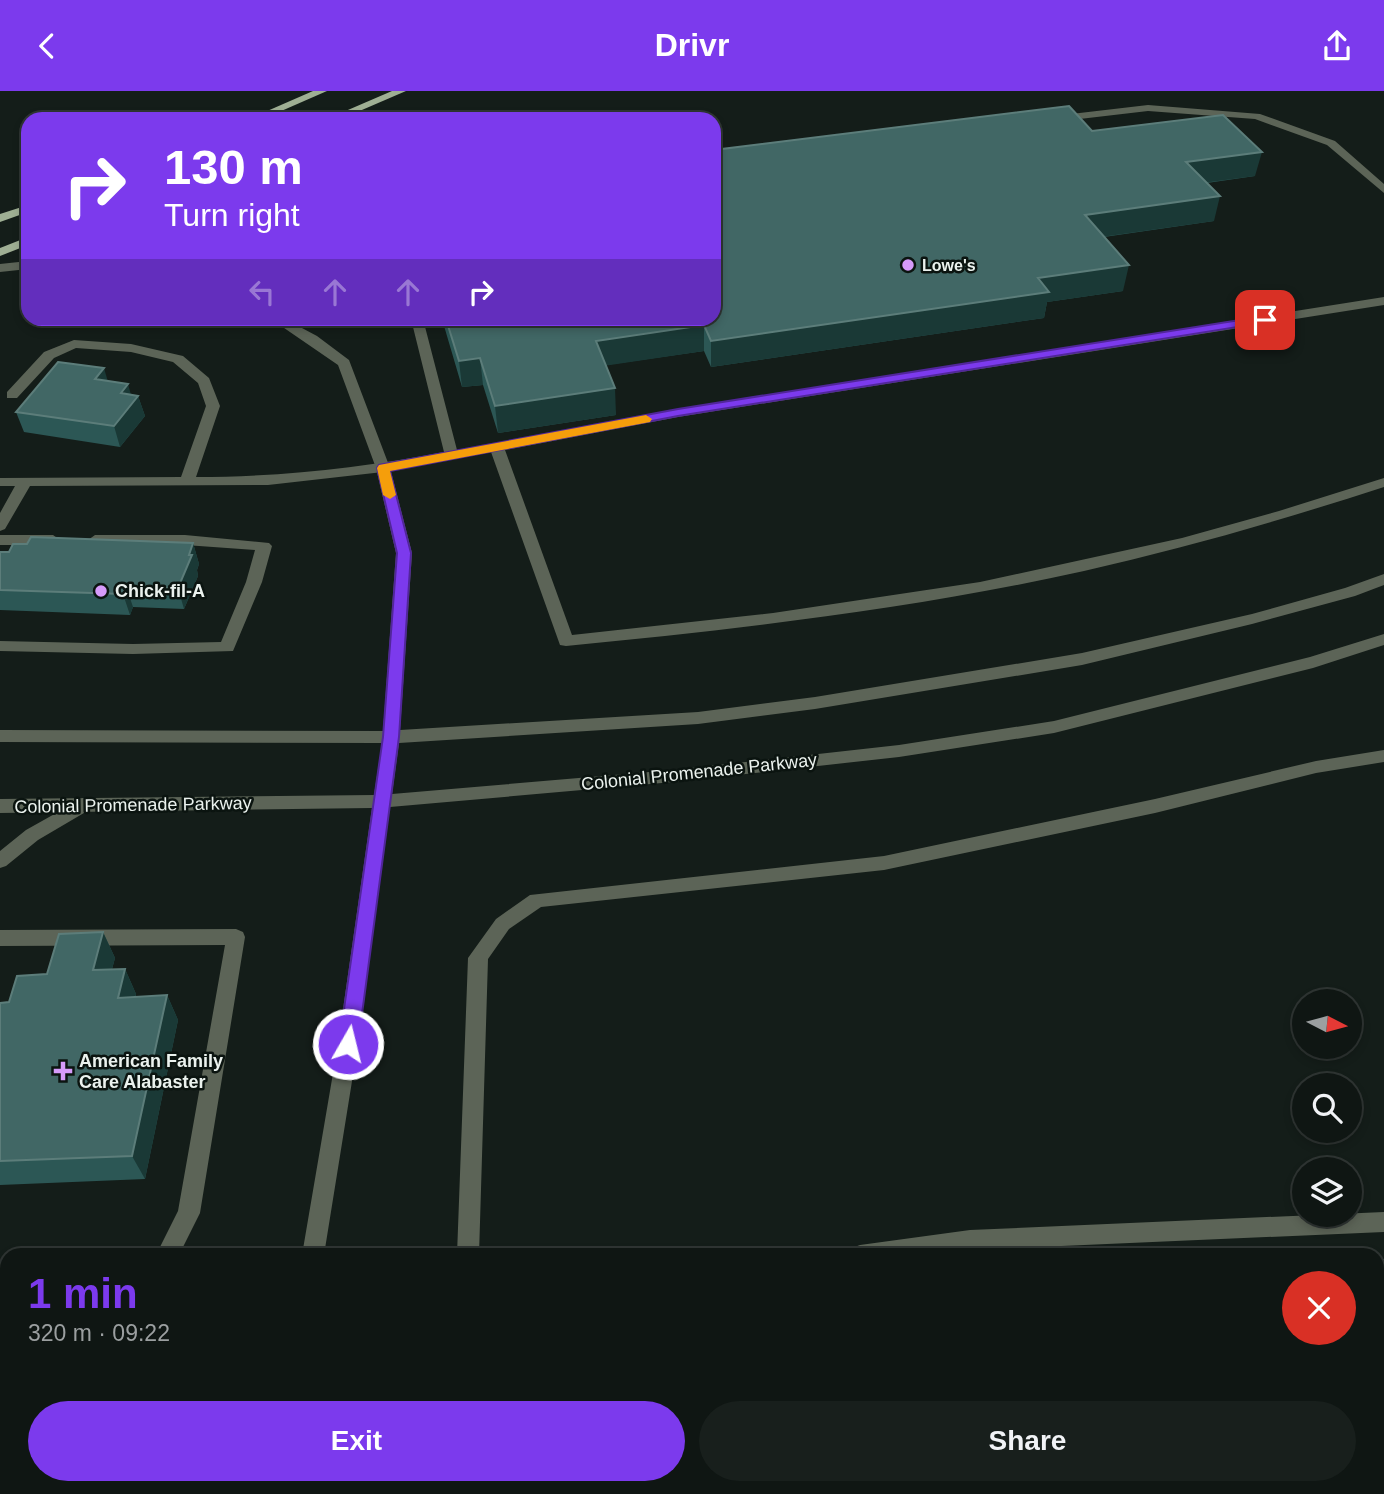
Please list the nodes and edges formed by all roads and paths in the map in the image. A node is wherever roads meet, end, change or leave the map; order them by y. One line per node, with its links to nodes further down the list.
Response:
1 (322, 91): 3 (main road)
2 (401, 91): 4 (main road)
3 (271, 112)
4 (349, 112)
5 (1039, 121): 6 (street)
6 (1384, 190)
7 (21, 210): 8 (main road)
8 (0, 218)
9 (21, 244): 10 (main road)
10 (0, 252)
11 (21, 266): 12 (street)
12 (0, 268)
13 (1384, 301): 17 (street)
14 (289, 326): 19 (street)
15 (419, 326): 18 (street)
16 (12, 395): 20 (street)
17 (497, 448): 18 (street); 23 (street)
18 (452, 457): 19 (street)
19 (383, 468): 20 (street); 30 (street)
20 (187, 481): 22 (street)
21 (0, 482): 22 (street)
22 (25, 482): 24 (street)
23 (1384, 482)
24 (0, 526)
25 (0, 540): 28 (street)
26 (1384, 579): 30 (street)
27 (1384, 639): 32 (street, Colonial Promenade Parkway)
28 (0, 646)
29 (0, 736): 30 (street)
30 (391, 737): 32 (street)
31 (1384, 756): 40 (street)
32 (382, 801): 33 (street, Colonial Promenade Parkway); 39 (street)
33 (83, 805): 34 (street, Colonial Promenade Parkway); 35 (street)
34 (0, 806)
35 (0, 861)
36 (0, 938): 38 (street)
37 (1384, 1222): 41 (street)
38 (171, 1248)
39 (314, 1248)
40 (468, 1248)
41 (911, 1248)

